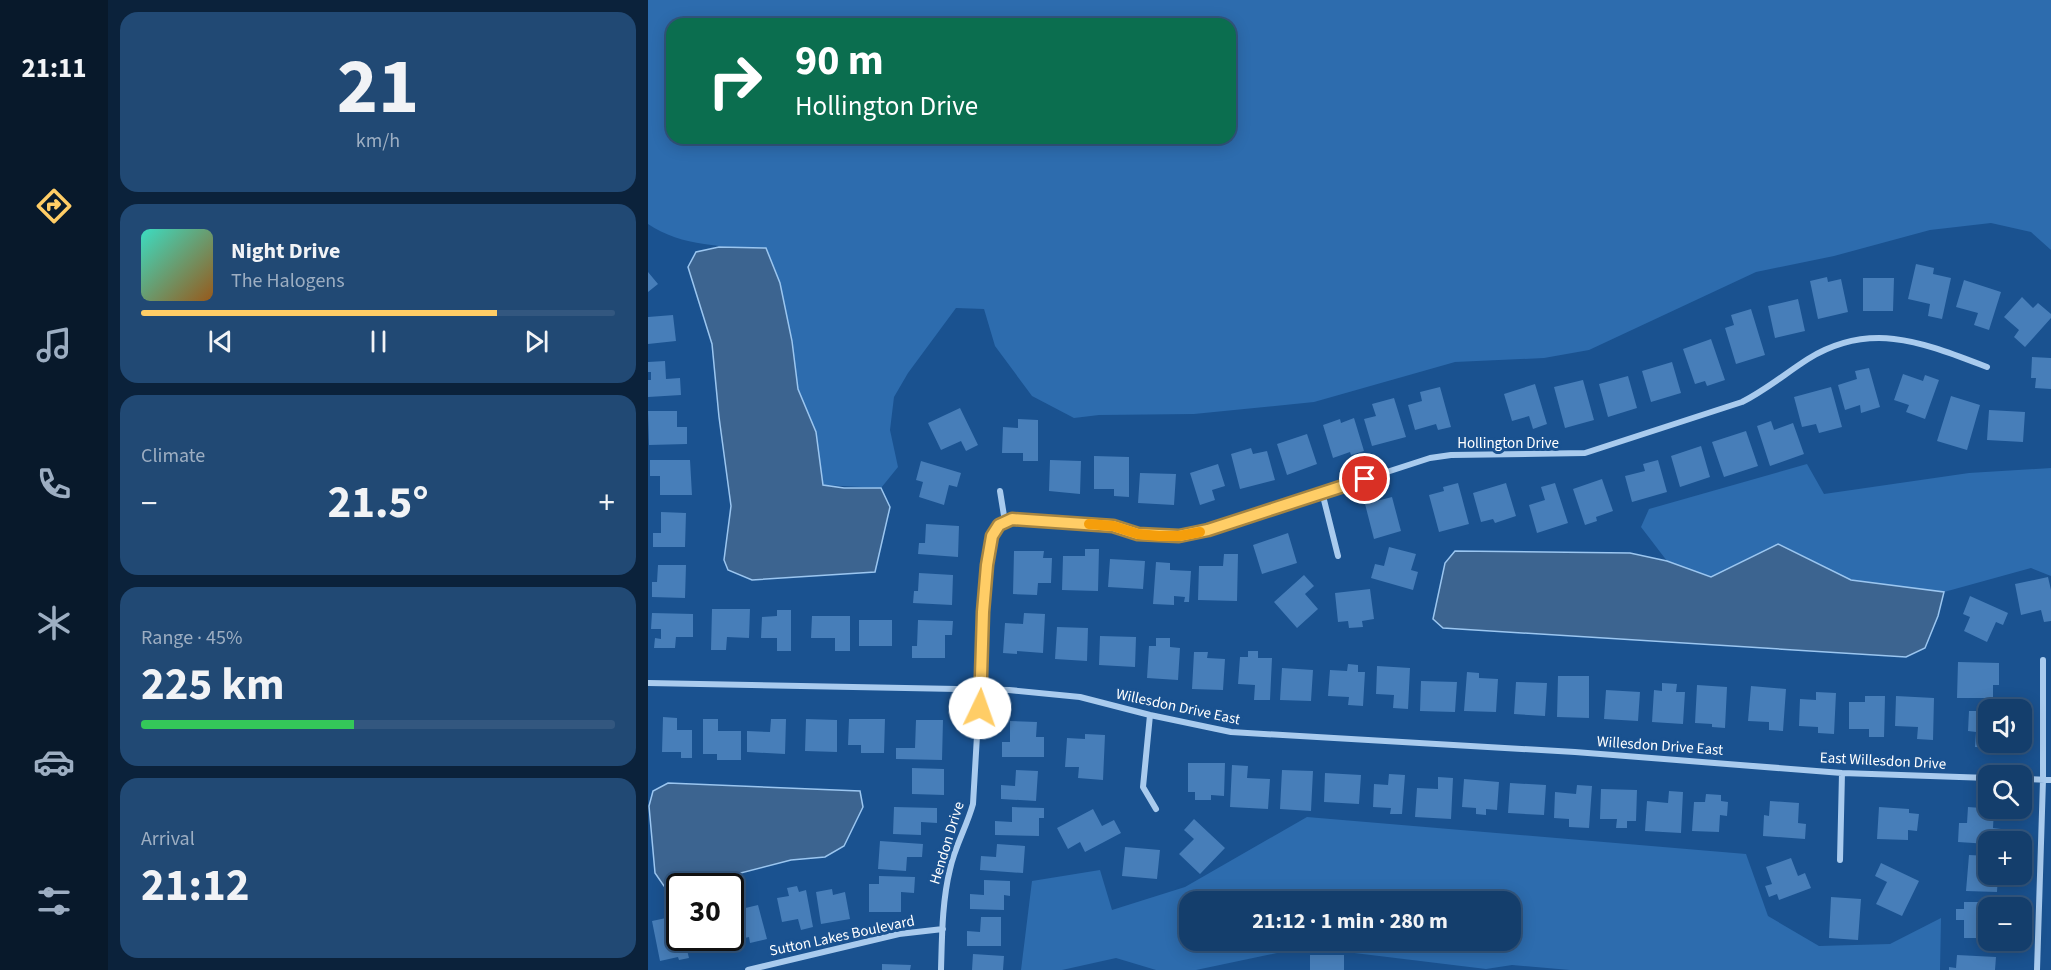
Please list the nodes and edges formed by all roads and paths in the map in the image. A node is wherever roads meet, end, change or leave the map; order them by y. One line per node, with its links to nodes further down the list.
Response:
1 (1988, 367): 3 (street, Hollington Drive)
2 (1000, 491): 4 (street)
3 (1322, 492): 4 (street, Hollington Drive); 5 (street)
4 (1008, 520): 8 (street, Hendon Drive)
5 (1338, 556)
6 (2043, 660): 14 (street)
7 (648, 683): 8 (street, Willesdon Drive East)
8 (981, 689): 9 (street, Willesdon Drive East); 18 (street, Hendon Drive)
9 (1150, 715): 10 (street, Willesdon Drive East); 16 (street)
10 (1775, 767): 11 (street, East Willesdon Drive)
11 (1842, 772): 12 (street, East Willesdon Drive); 17 (street)
12 (1978, 778)
13 (2032, 779): 14 (street)
14 (2043, 780): 15 (street); 21 (street)
15 (2051, 780)
16 (1156, 808)
17 (1840, 860)
18 (943, 929): 19 (street, Sutton Lakes Boulevard); 20 (street, Hendon Drive)
19 (748, 970)
20 (941, 970)
21 (2037, 970)

